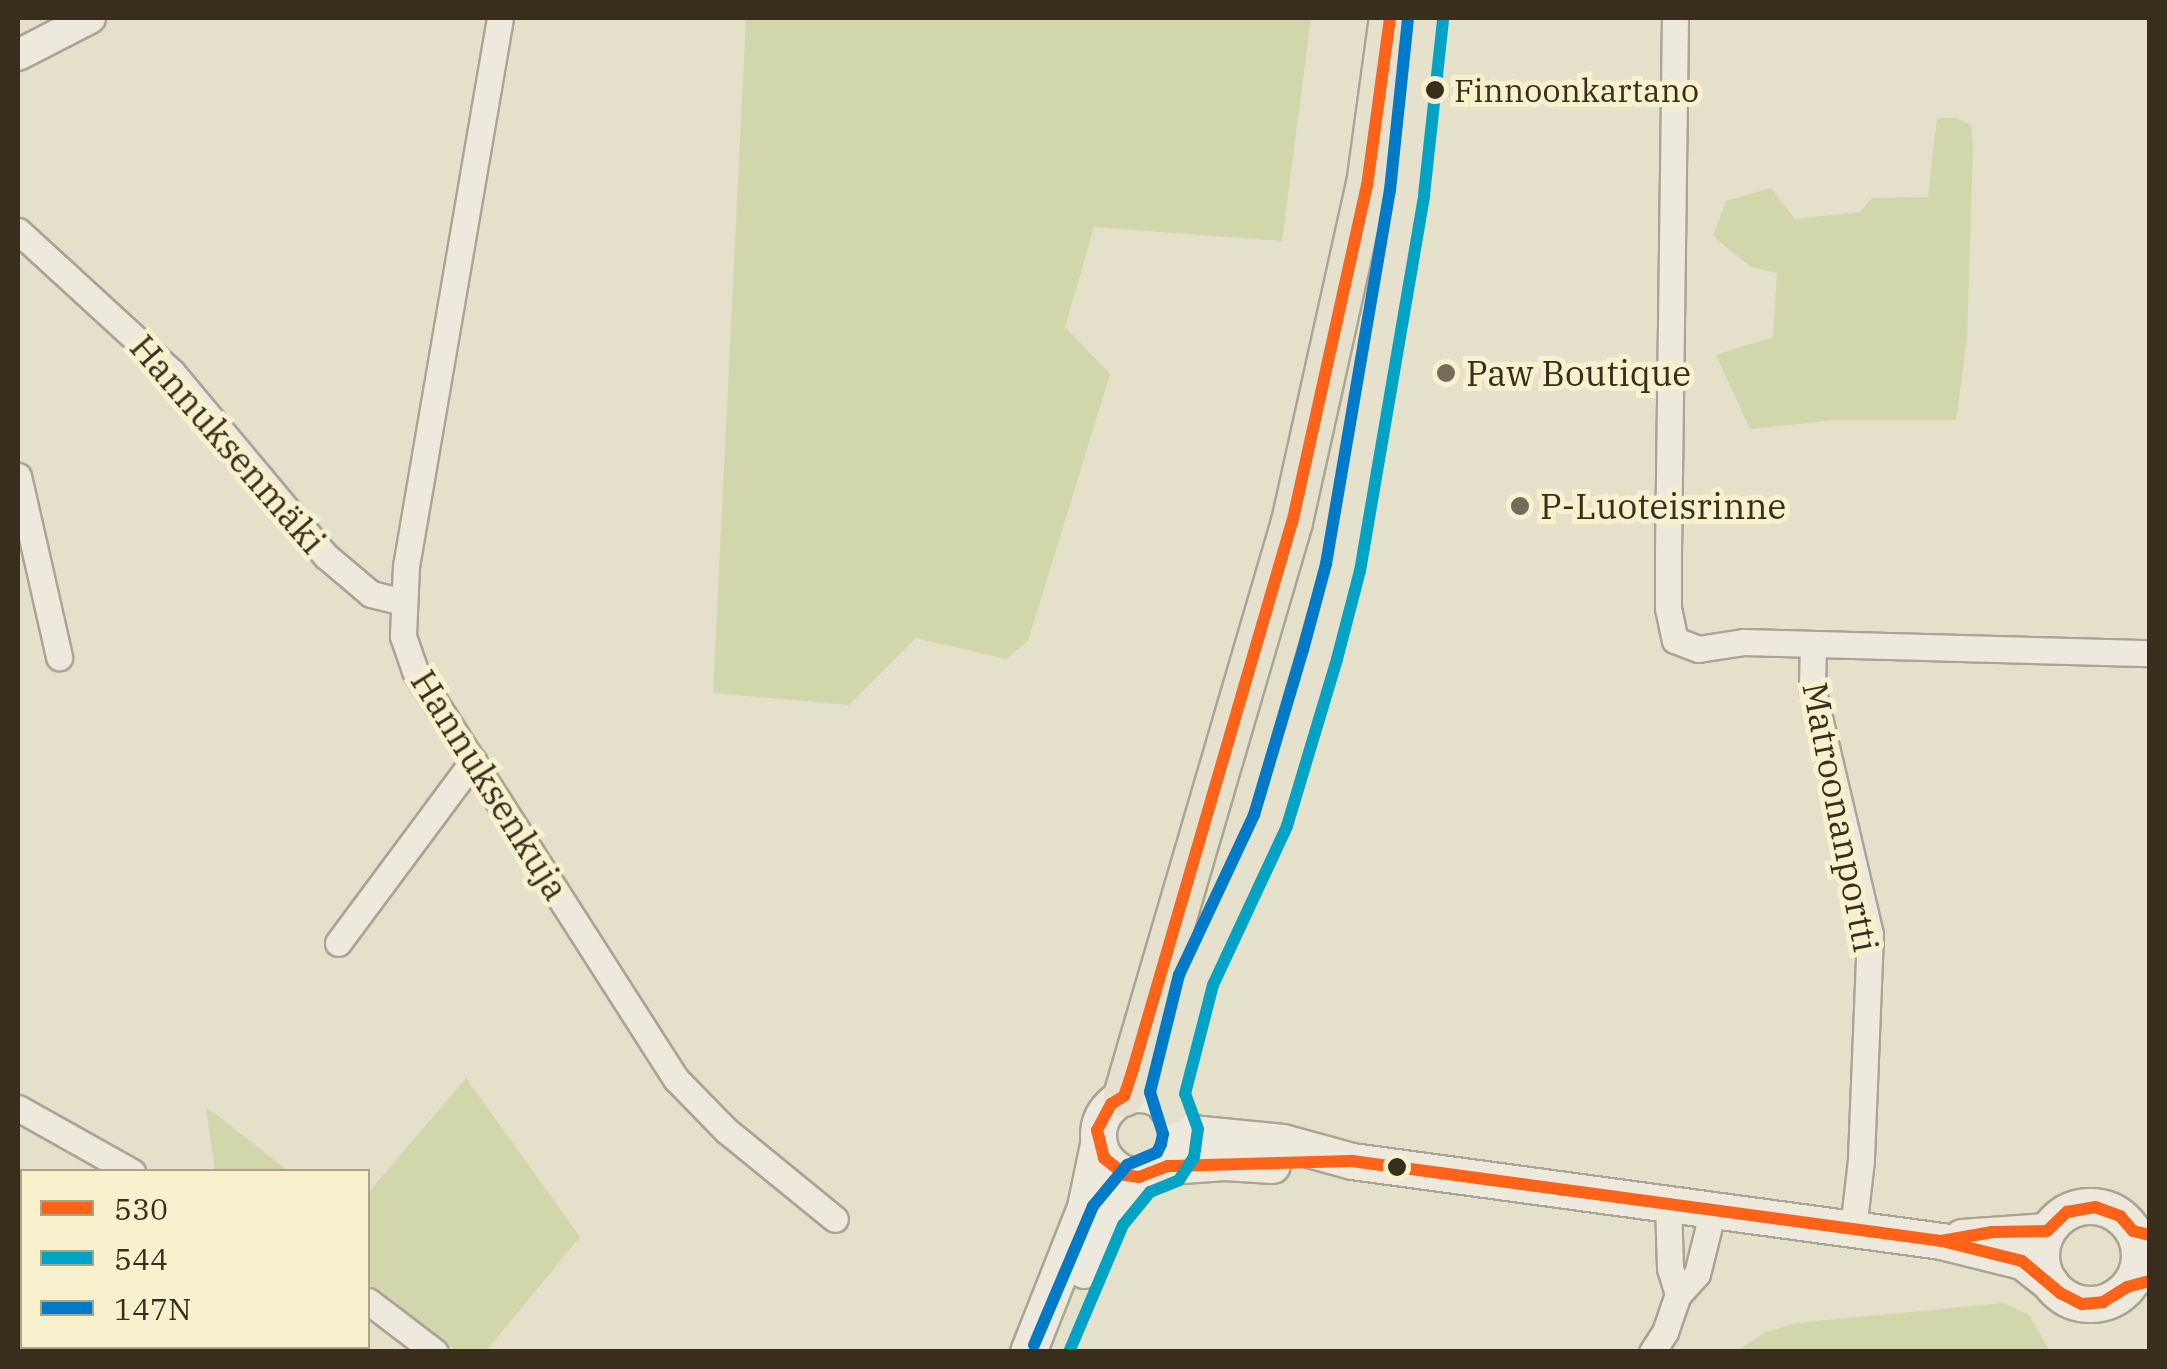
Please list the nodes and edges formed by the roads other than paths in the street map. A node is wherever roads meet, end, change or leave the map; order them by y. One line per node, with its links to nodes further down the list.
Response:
1 (90, 18): 6 (street)
2 (500, 18): 9 (street, Hannuksenkuja)
3 (1390, 18): 15 (main road)
4 (1426, 18): 17 (main road)
5 (1674, 18): 10 (street)
6 (19, 48)
7 (18, 230): 9 (street, Hannuksenmäki)
8 (18, 476): 12 (street)
9 (403, 602): 13 (street, Hannuksenkuja)
10 (1813, 645): 11 (street); 26 (street, Matroonanportti)
11 (2150, 652)
12 (60, 657)
13 (473, 760): 14 (street); 24 (street, Hannuksenkuja)
14 (338, 943)
15 (1124, 1096): 17 (main road); 18 (main road)
16 (18, 1108): 20 (street)
17 (1174, 1118): 19 (main road); 21 (main road)
18 (1098, 1144): 21 (main road); 34 (main road)
19 (1352, 1160): 21 (main road); 22 (main road)
20 (127, 1169)
21 (1153, 1172): 35 (main road)
22 (1668, 1203): 23 (main road); 31 (street)
23 (1713, 1210): 26 (main road); 31 (street)
24 (834, 1219)
25 (2134, 1228): 27 (main road); 30 (main road)
26 (1853, 1230): 28 (main road)
27 (2047, 1231): 28 (main road); 29 (main road)
28 (1941, 1241): 29 (main road)
29 (2050, 1283): 30 (main road)
30 (2138, 1284)
31 (1678, 1296): 36 (street)
32 (370, 1302): 33 (street)
33 (435, 1352)
34 (1028, 1352)
35 (1050, 1352)
36 (1652, 1352)

